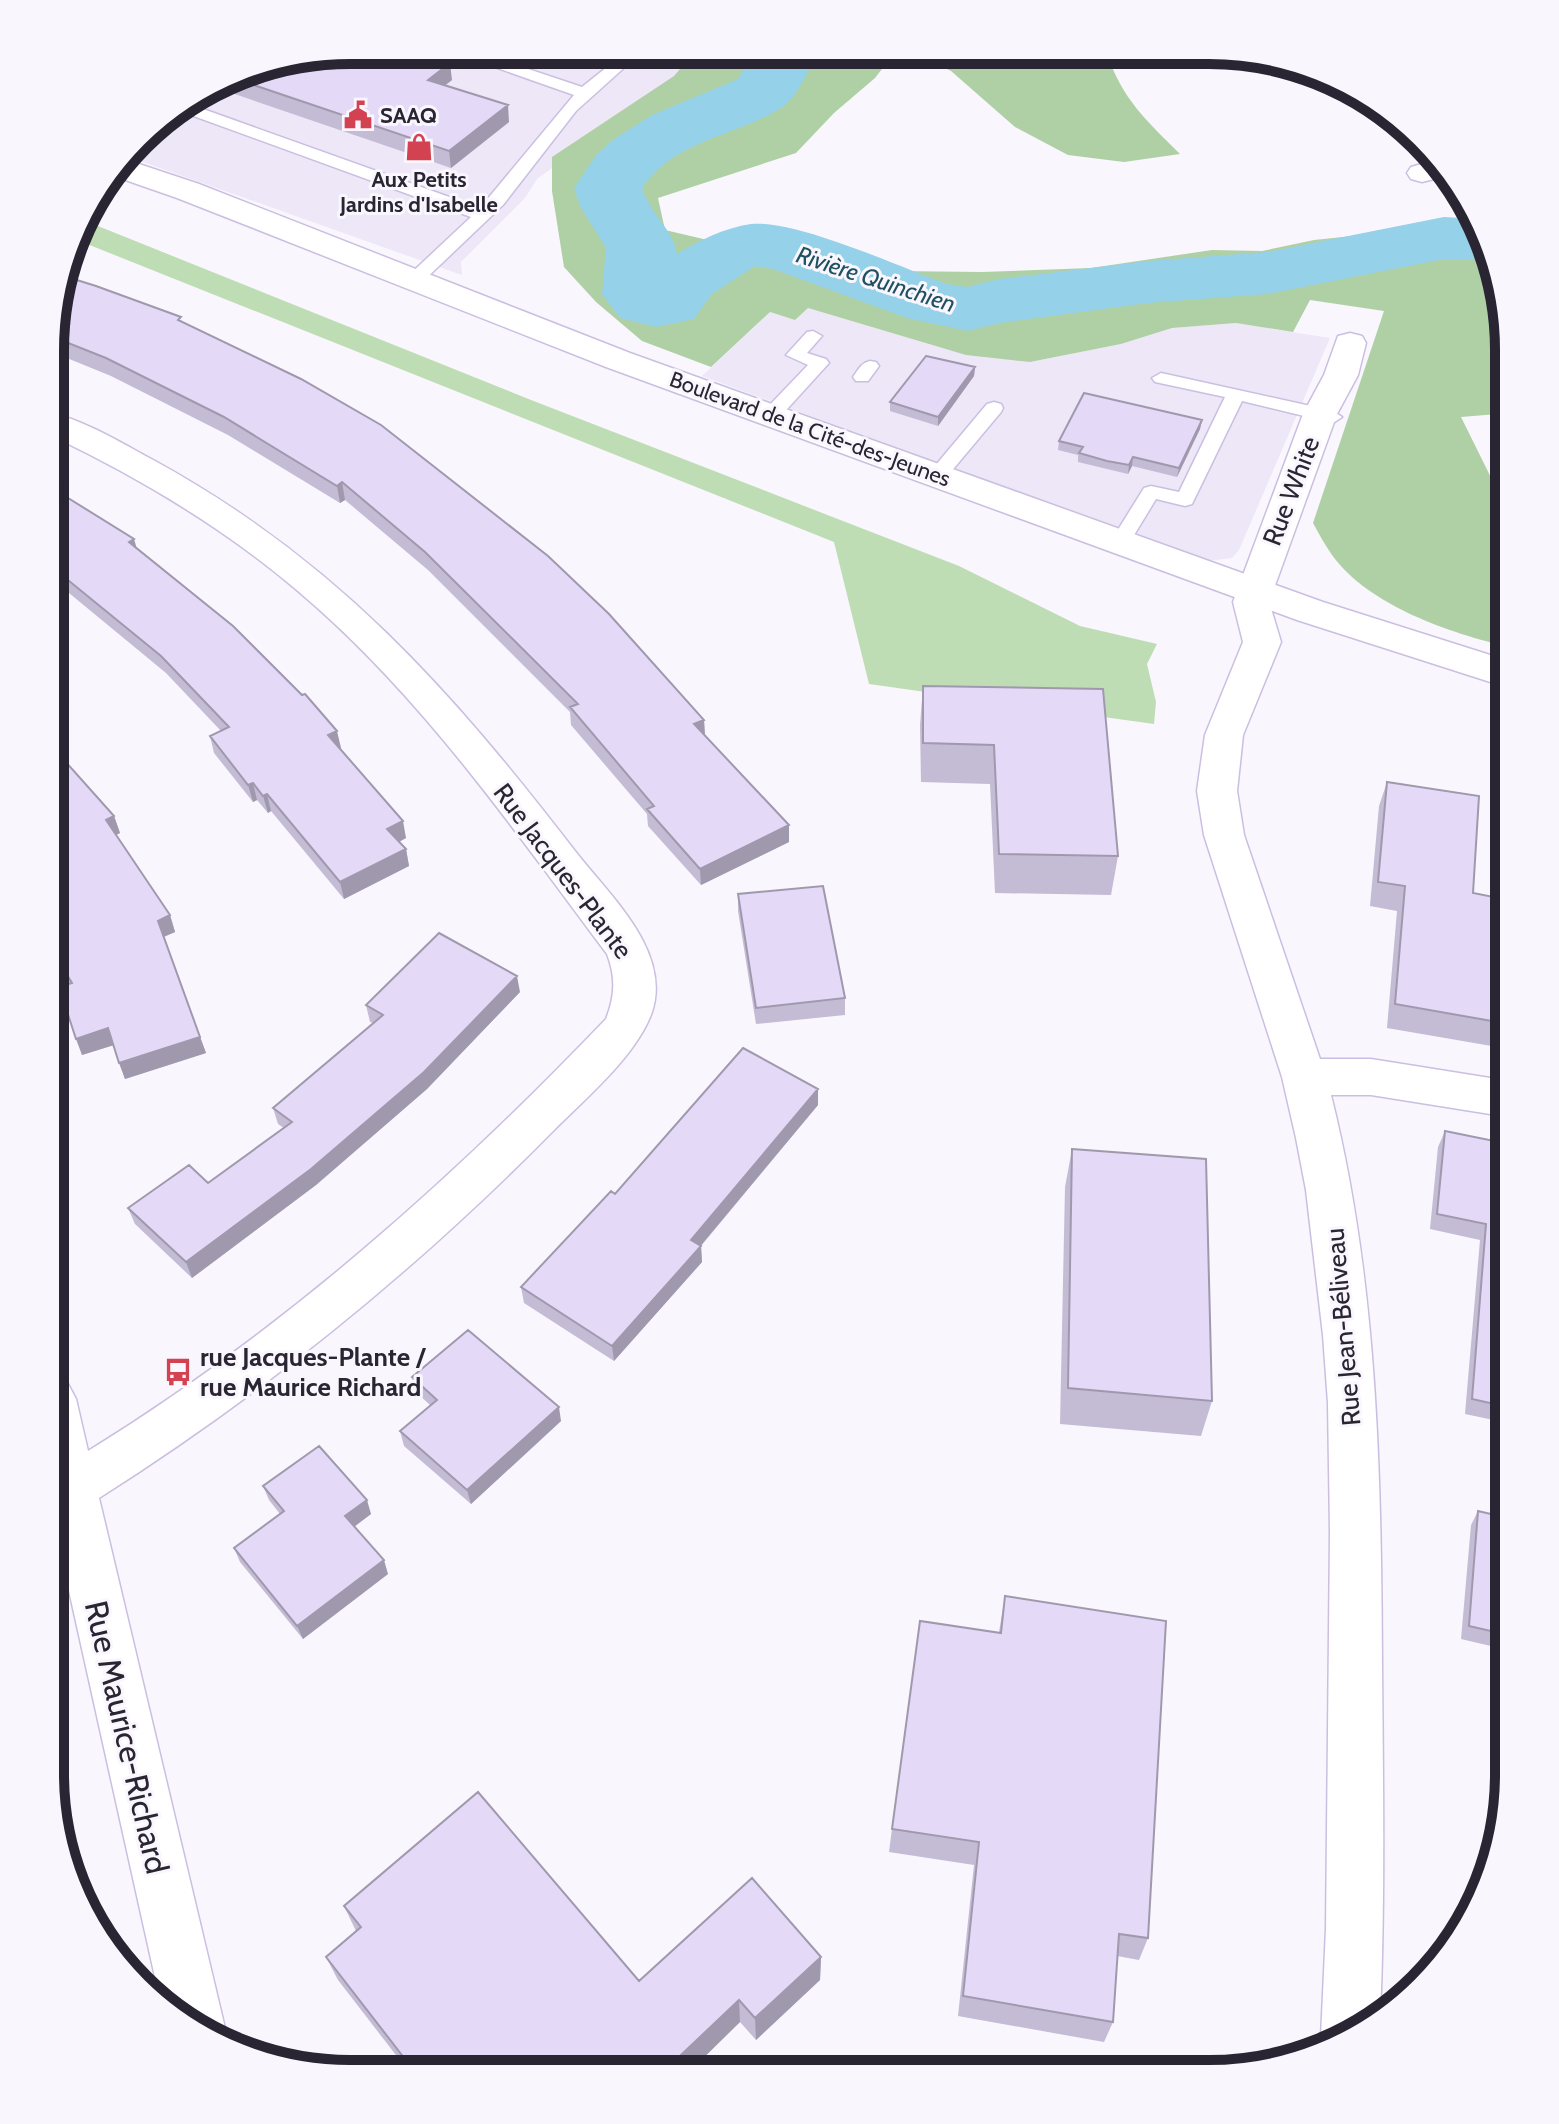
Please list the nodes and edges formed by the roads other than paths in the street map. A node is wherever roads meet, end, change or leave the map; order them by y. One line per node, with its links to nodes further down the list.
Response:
1 (499, 65): 3 (lane)
2 (618, 66): 3 (lane)
3 (584, 93): 6 (lane)
4 (193, 111): 6 (lane)
5 (128, 170): 7 (street, Boulevard de la Cité-des-Jeunes)
6 (483, 215): 7 (lane)
7 (413, 281): 13 (street, Boulevard de la Cité-des-Jeunes)
8 (813, 336): 13 (lane)
9 (1350, 343): 14 (street, Rue White)
10 (1161, 378): 11 (lane)
11 (1236, 394): 14 (lane); 17 (lane)
12 (994, 408): 16 (lane)
13 (771, 415): 16 (street, Boulevard de la Cité-des-Jeunes)
14 (1327, 415): 18 (street, Rue White)
15 (64, 429): 23 (street, Rue Jacques-Plante)
16 (937, 476): 17 (street, Boulevard de la Cité-des-Jeunes)
17 (1121, 541): 18 (street, Boulevard de la Cité-des-Jeunes)
18 (1254, 591): 19 (street, Rue White); 20 (street, Boulevard de la Cité-des-Jeunes)
19 (1262, 642): 21 (street, Rue Jean-Béliveau)
20 (1495, 670)
21 (1304, 1077): 22 (street); 26 (street, Rue Jean-Béliveau)
22 (1495, 1097)
23 (64, 1493)
24 (64, 1502): 25 (street, Rue Maurice-Richard)
25 (192, 2013)
26 (1351, 2023)

